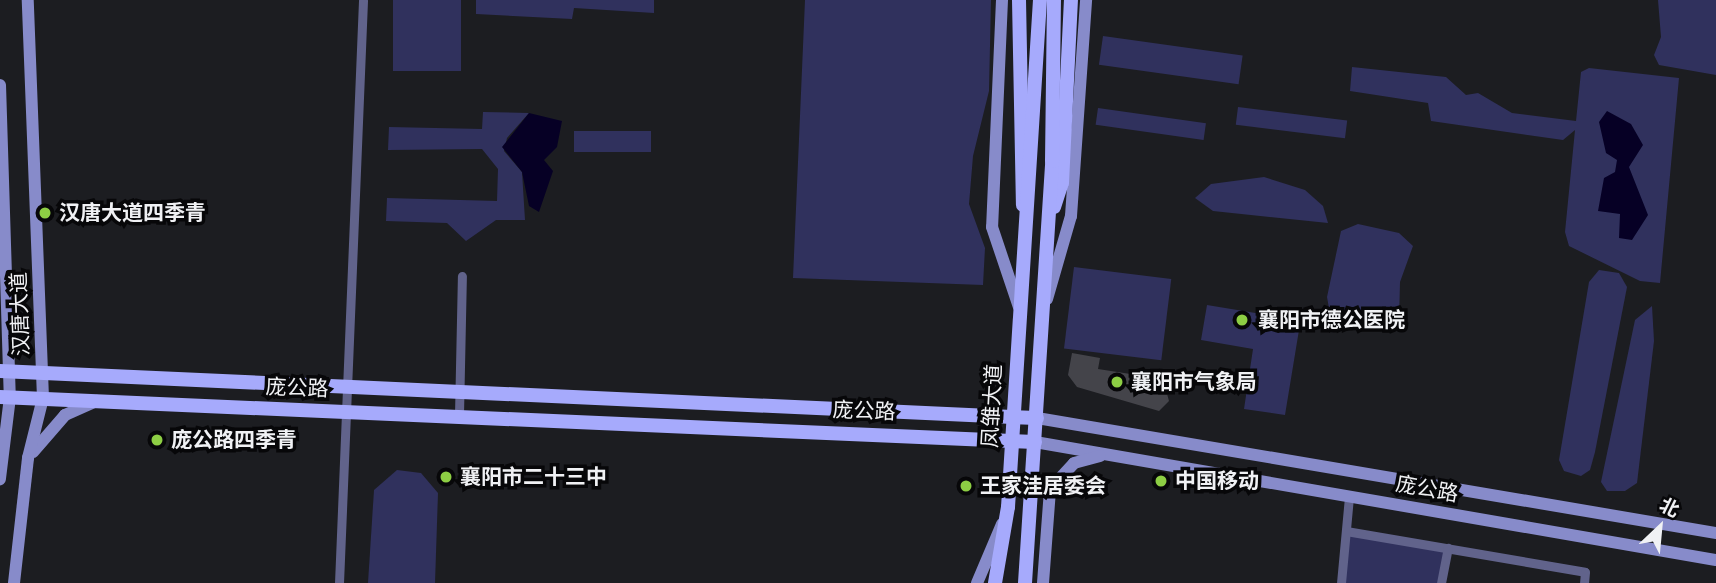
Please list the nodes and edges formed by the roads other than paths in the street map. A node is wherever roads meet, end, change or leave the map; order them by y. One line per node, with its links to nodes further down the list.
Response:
1 (28, 0): 16 (main road, 汉唐大道)
2 (363, 0): 20 (street)
3 (1002, 0): 14 (main road)
4 (1019, 0): 11 (main road, 凤雏大道)
5 (1040, 0): 9 (main road)
6 (1054, 0): 9 (main road)
7 (1071, 0): 12 (main road)
8 (1086, 0): 15 (main road)
9 (1044, 78): 11 (main road, 凤雏大道); 12 (main road)
10 (0, 85): 17 (main road, 汉唐大道)
11 (1026, 231): 14 (main road, 凤雏大道)
12 (1046, 232): 15 (main road)
13 (462, 276): 21 (street)
14 (1020, 309): 27 (main road, 凤雏大道)
15 (1042, 312): 28 (main road)
16 (41, 348): 18 (main road, 汉唐大道); 19 (main road)
17 (3, 368): 18 (main road, 庞公路); 22 (main road, 汉唐大道)
18 (42, 375): 19 (main road, 庞公路); 23 (main road, 汉唐大道)
19 (74, 376): 20 (main road, 庞公路)
20 (347, 385): 21 (main road, 庞公路); 25 (street)
21 (460, 391): 26 (street); 27 (main road, 庞公路)
22 (5, 397): 23 (main road, 庞公路); 33 (main road, 汉唐大道)
23 (43, 398): 24 (main road, 庞公路); 34 (main road, 汉唐大道)
24 (98, 401): 25 (main road, 庞公路); 34 (main road)
25 (346, 411): 26 (main road, 庞公路); 43 (street)
26 (459, 415): 29 (main road, 庞公路)
27 (1012, 416): 28 (main road, 庞公路); 29 (main road, 凤雏大道)
28 (1037, 418): 31 (main road); 39 (main road, 庞公路)
29 (1011, 438): 31 (main road, 庞公路); 37 (main road, 凤雏大道)
30 (0, 442): 33 (main road)
31 (1035, 442): 32 (main road, 庞公路); 46 (main road)
32 (1105, 454): 36 (main road, 庞公路); 47 (main road)
33 (3, 457): 35 (main road, 汉唐大道)
34 (29, 458): 42 (main road, 汉唐大道)
35 (0, 479)
36 (1349, 497): 38 (street); 41 (main road, 庞公路)
37 (1009, 507): 44 (main road); 45 (main road, 凤雏大道)
38 (1346, 531): 40 (street); 48 (street)
39 (1716, 533)
40 (1448, 548): 49 (street); 50 (street)
41 (1716, 560)
42 (14, 583)
43 (339, 583)
44 (977, 583)
45 (995, 583)
46 (1025, 583)
47 (1043, 583)
48 (1341, 583)
49 (1441, 583)
50 (1584, 583)

